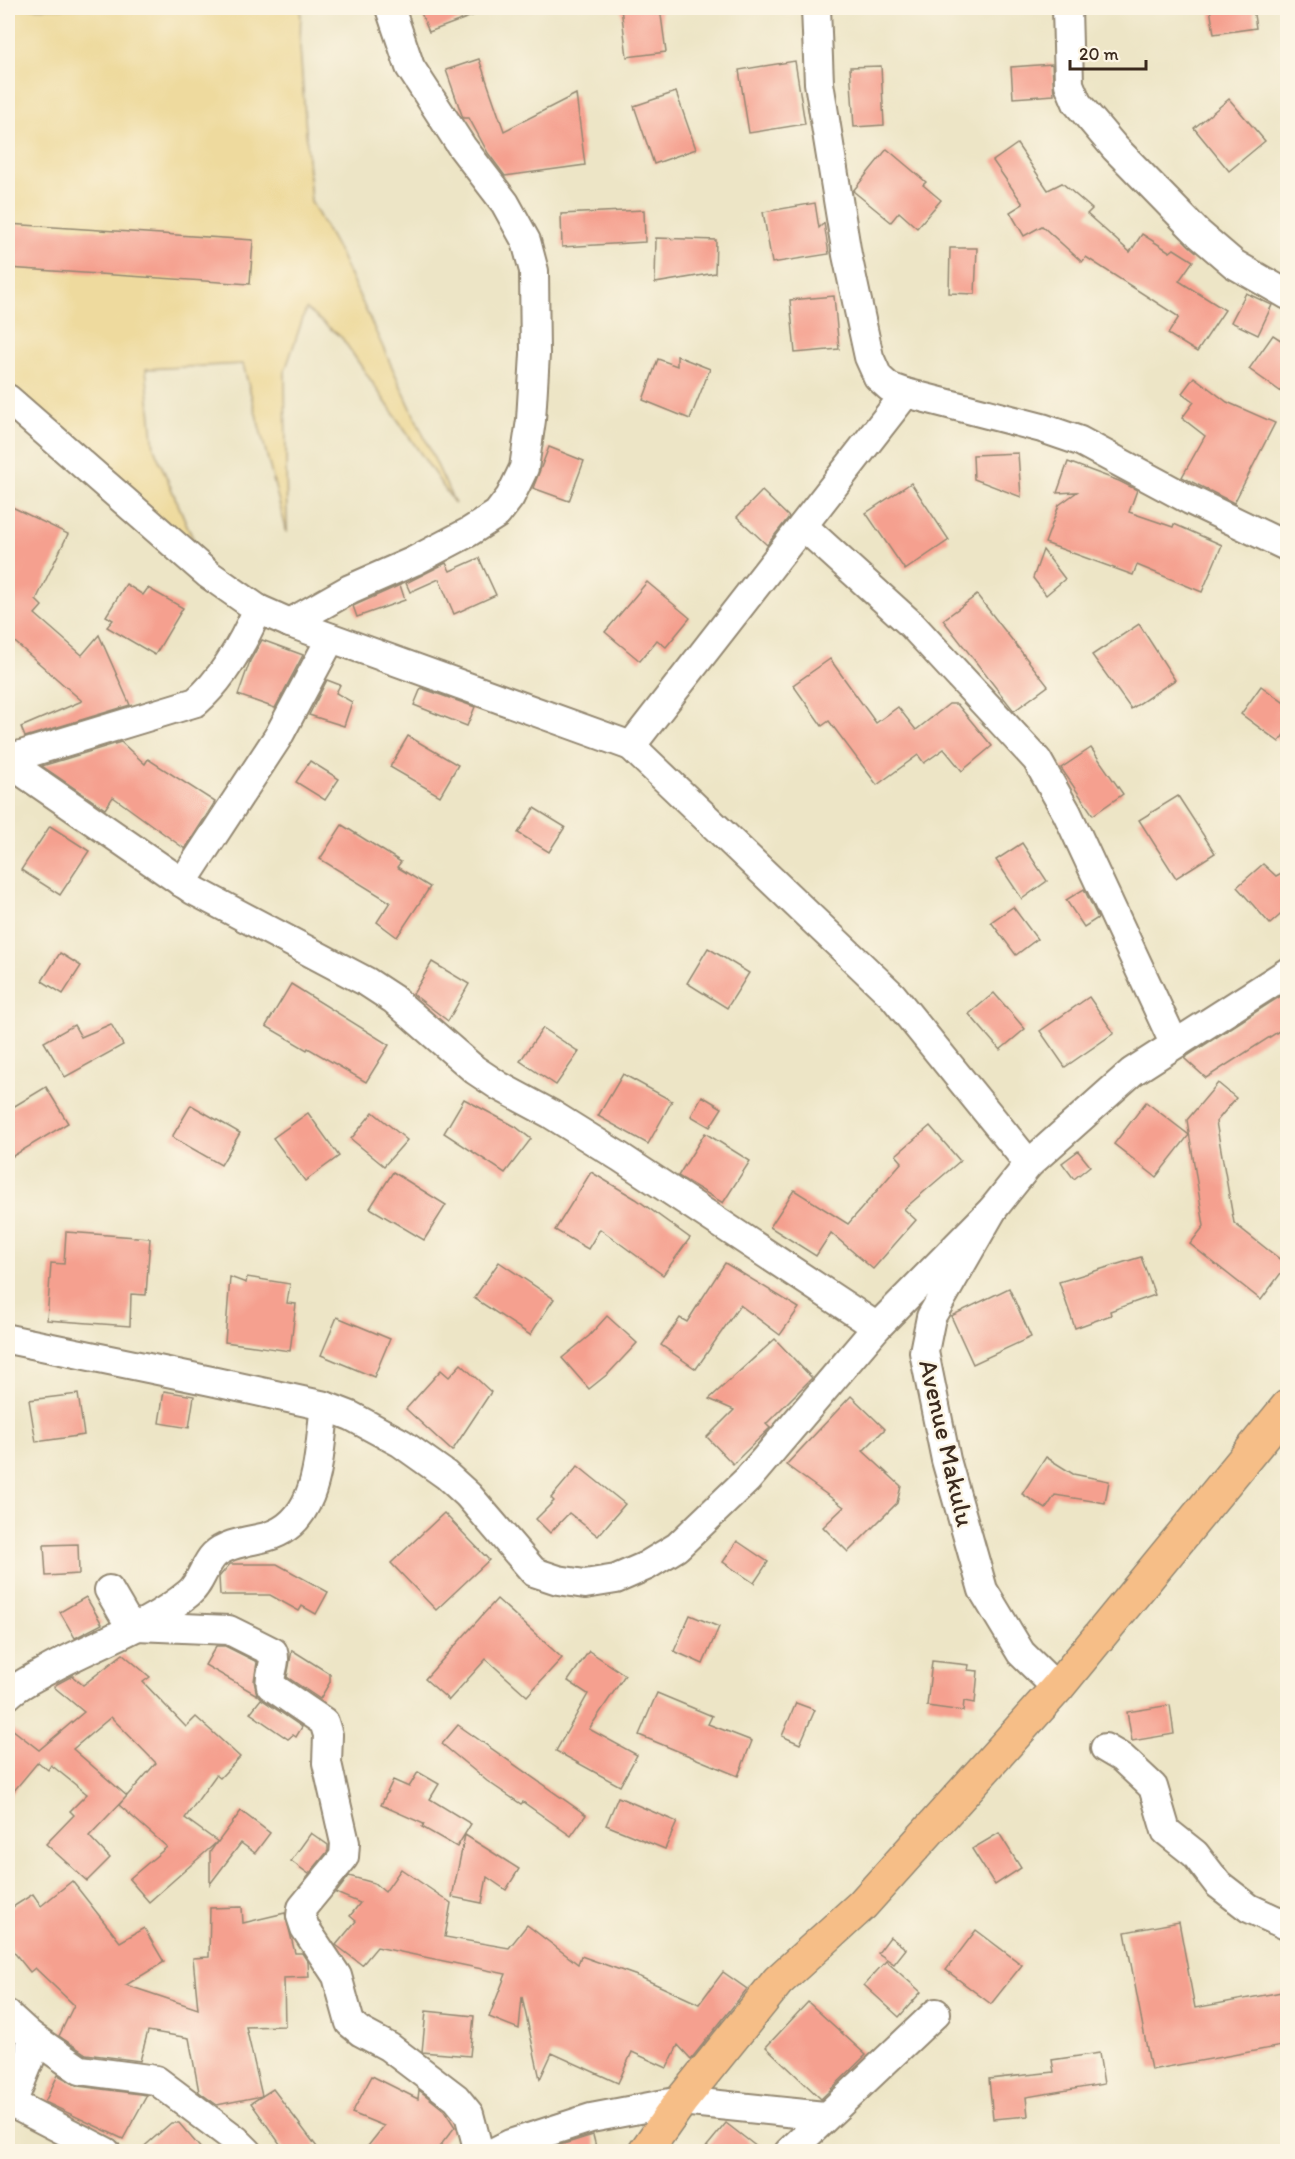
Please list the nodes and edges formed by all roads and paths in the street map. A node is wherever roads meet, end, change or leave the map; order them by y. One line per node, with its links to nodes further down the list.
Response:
1 (390, 8): 10 (street)
2 (816, 8): 5 (street)
3 (1067, 8): 4 (street)
4 (1287, 295)
5 (906, 393): 7 (street); 8 (street)
6 (8, 399): 9 (street)
7 (803, 526): 12 (street); 16 (street)
8 (1287, 547)
9 (258, 609): 10 (street); 13 (street)
10 (290, 623): 11 (street)
11 (331, 638): 12 (street); 14 (street)
12 (631, 746): 17 (street)
13 (8, 760): 14 (street)
14 (182, 883): 19 (street)
15 (1287, 972): 16 (street, Avenue Makulu)
16 (1174, 1043): 17 (street, Avenue Makulu)
17 (1029, 1164): 18 (street, Avenue Makulu)
18 (993, 1209): 19 (street); 25 (street, Avenue Makulu)
19 (877, 1327): 22 (street)
20 (8, 1339): 22 (street)
21 (1287, 1406): 25 (main road)
22 (325, 1407): 24 (street)
23 (109, 1590): 24 (street)
24 (137, 1626): 26 (street); 36 (street)
25 (1057, 1688): 32 (main road)
26 (8, 1695)
27 (1105, 1748): 28 (street)
28 (1287, 1926)
29 (936, 2013): 33 (street)
30 (8, 2015): 31 (street)
31 (31, 2036): 34 (street); 35 (street)
32 (681, 2101): 33 (street); 37 (street); 38 (main road)
33 (824, 2116): 39 (street)
34 (106, 2151)
35 (248, 2151)
36 (479, 2151)
37 (494, 2151)
38 (645, 2151)
39 (789, 2151)

